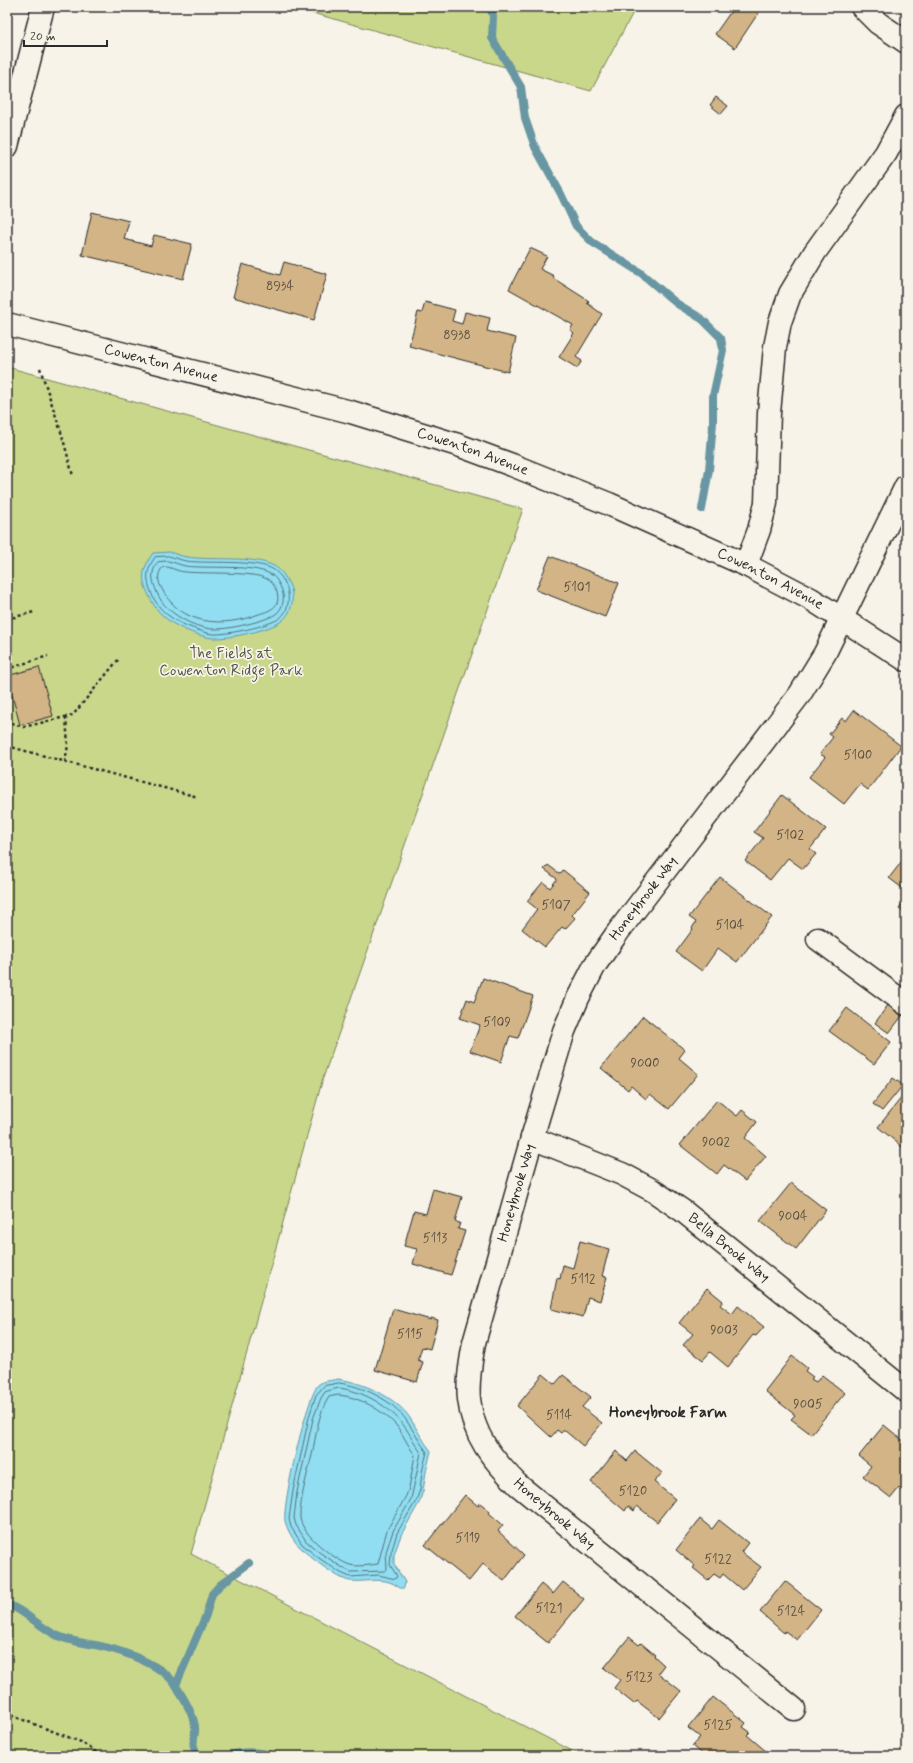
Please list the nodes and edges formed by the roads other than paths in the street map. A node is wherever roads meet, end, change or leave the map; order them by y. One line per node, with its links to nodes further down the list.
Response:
1 (43, 7): 5 (street)
2 (862, 7): 3 (street)
3 (906, 42)
4 (906, 116): 8 (street)
5 (7, 146)
6 (7, 324): 8 (street, Cowenton Avenue)
7 (906, 486): 9 (street, Honeybrook Way)
8 (746, 565): 9 (street, Cowenton Avenue)
9 (842, 618): 10 (street, Cowenton Avenue); 13 (street, Honeybrook Way)
10 (906, 660)
11 (818, 939): 12 (street)
12 (906, 1004)
13 (532, 1138): 14 (street, Bella Brook Way); 15 (street, Honeybrook Way)
14 (906, 1391)
15 (794, 1709)

